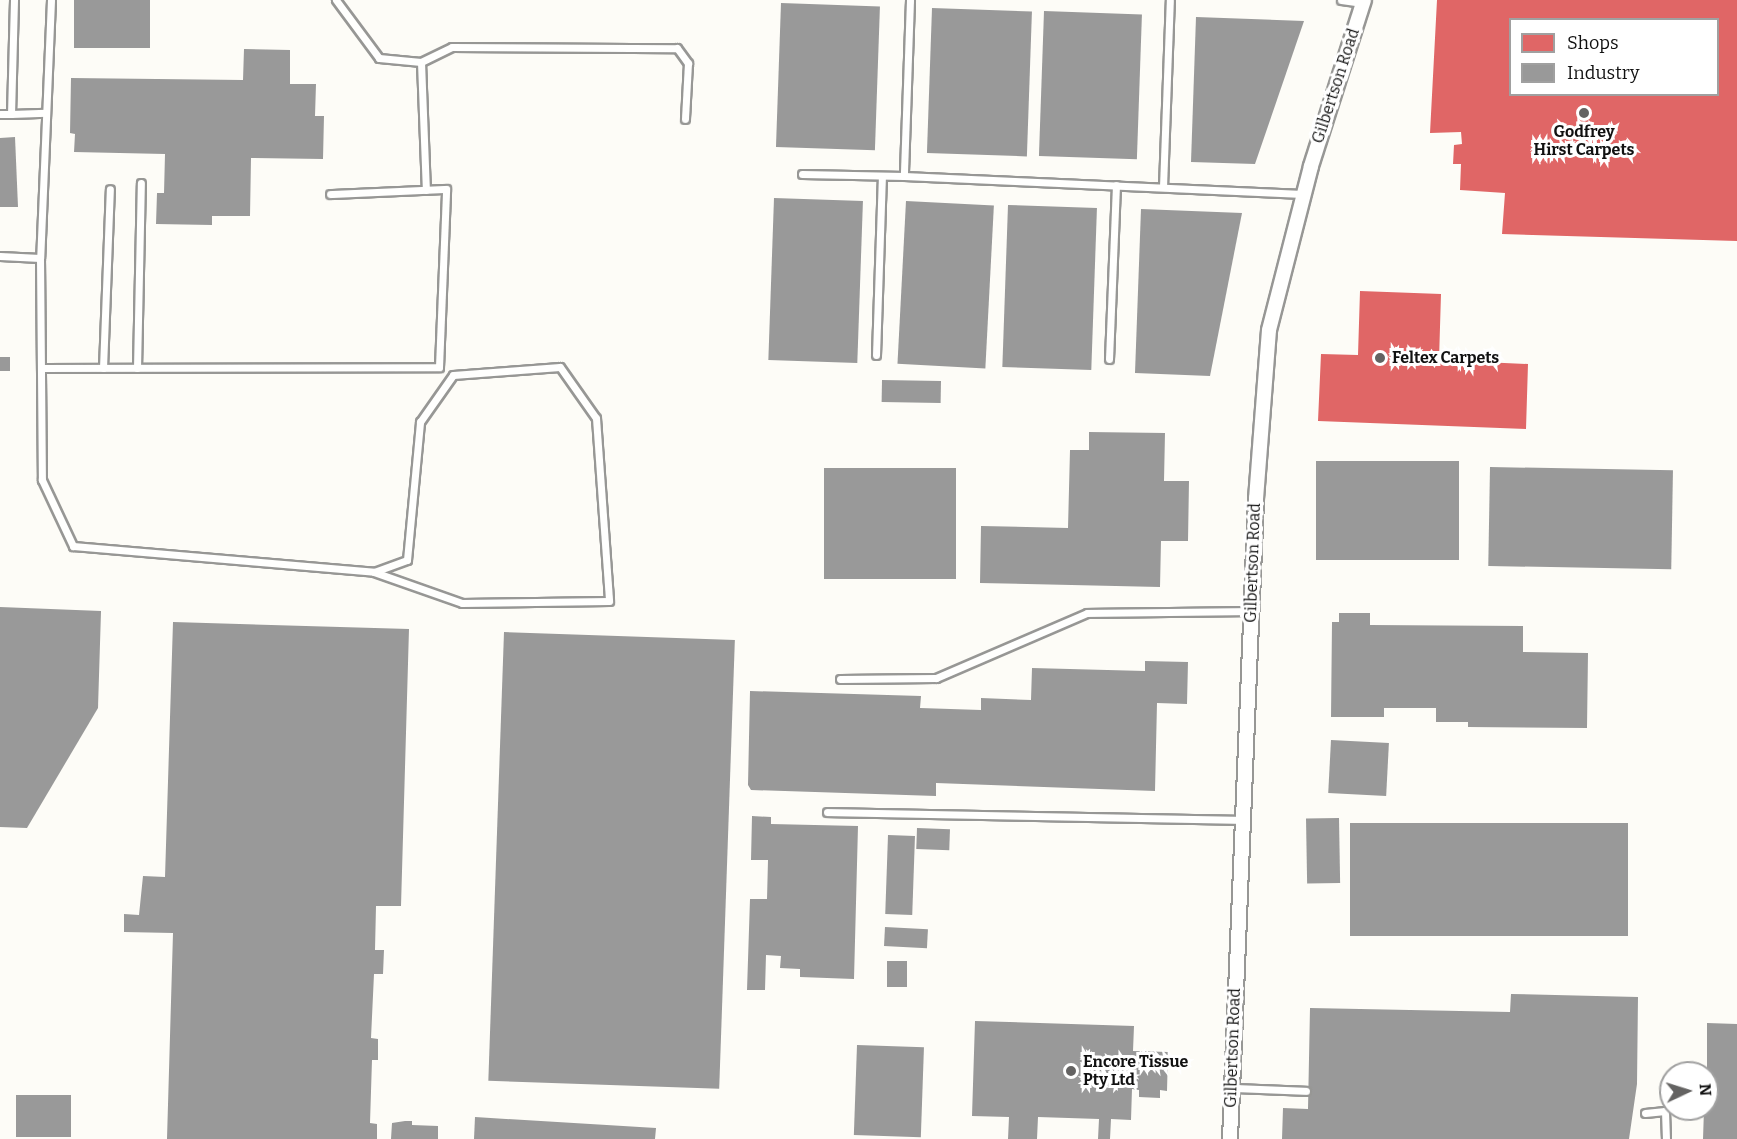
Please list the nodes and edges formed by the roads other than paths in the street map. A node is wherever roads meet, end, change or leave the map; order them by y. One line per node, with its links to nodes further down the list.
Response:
1 (14, 0): 11 (lane)
2 (51, 0): 9 (lane)
3 (336, 0): 8 (lane)
4 (910, 0): 15 (lane)
5 (1170, 0): 18 (lane)
6 (1341, 0): 7 (lane)
7 (1364, 2): 22 (street, Gilbertson Road)
8 (421, 62): 12 (lane); 20 (lane)
9 (46, 113): 11 (lane); 24 (lane)
10 (0, 114): 11 (lane)
11 (11, 114)
12 (685, 119)
13 (802, 174): 14 (lane)
14 (882, 176): 15 (lane); 25 (lane)
15 (904, 176): 17 (lane)
16 (141, 183): 29 (lane)
17 (1116, 185): 18 (lane); 26 (lane)
18 (1163, 187): 22 (lane)
19 (111, 189): 28 (lane)
20 (426, 190): 21 (lane); 29 (lane)
21 (330, 194)
22 (1303, 194): 31 (street, Gilbertson Road)
23 (0, 256): 24 (lane)
24 (40, 258): 27 (lane)
25 (876, 355)
26 (1109, 359)
27 (41, 368): 28 (lane); 30 (lane)
28 (103, 368): 29 (lane)
29 (137, 368)
30 (374, 572): 30 (lane)
31 (1251, 611): 32 (lane); 34 (street, Gilbertson Road)
32 (840, 680)
33 (827, 812): 34 (lane)
34 (1243, 820): 35 (street, Gilbertson Road)
35 (1232, 1088): 36 (lane); 38 (street, Gilbertson Road)
36 (1306, 1091)
37 (1645, 1113): 39 (lane)
38 (1230, 1139)
39 (1666, 1139)

